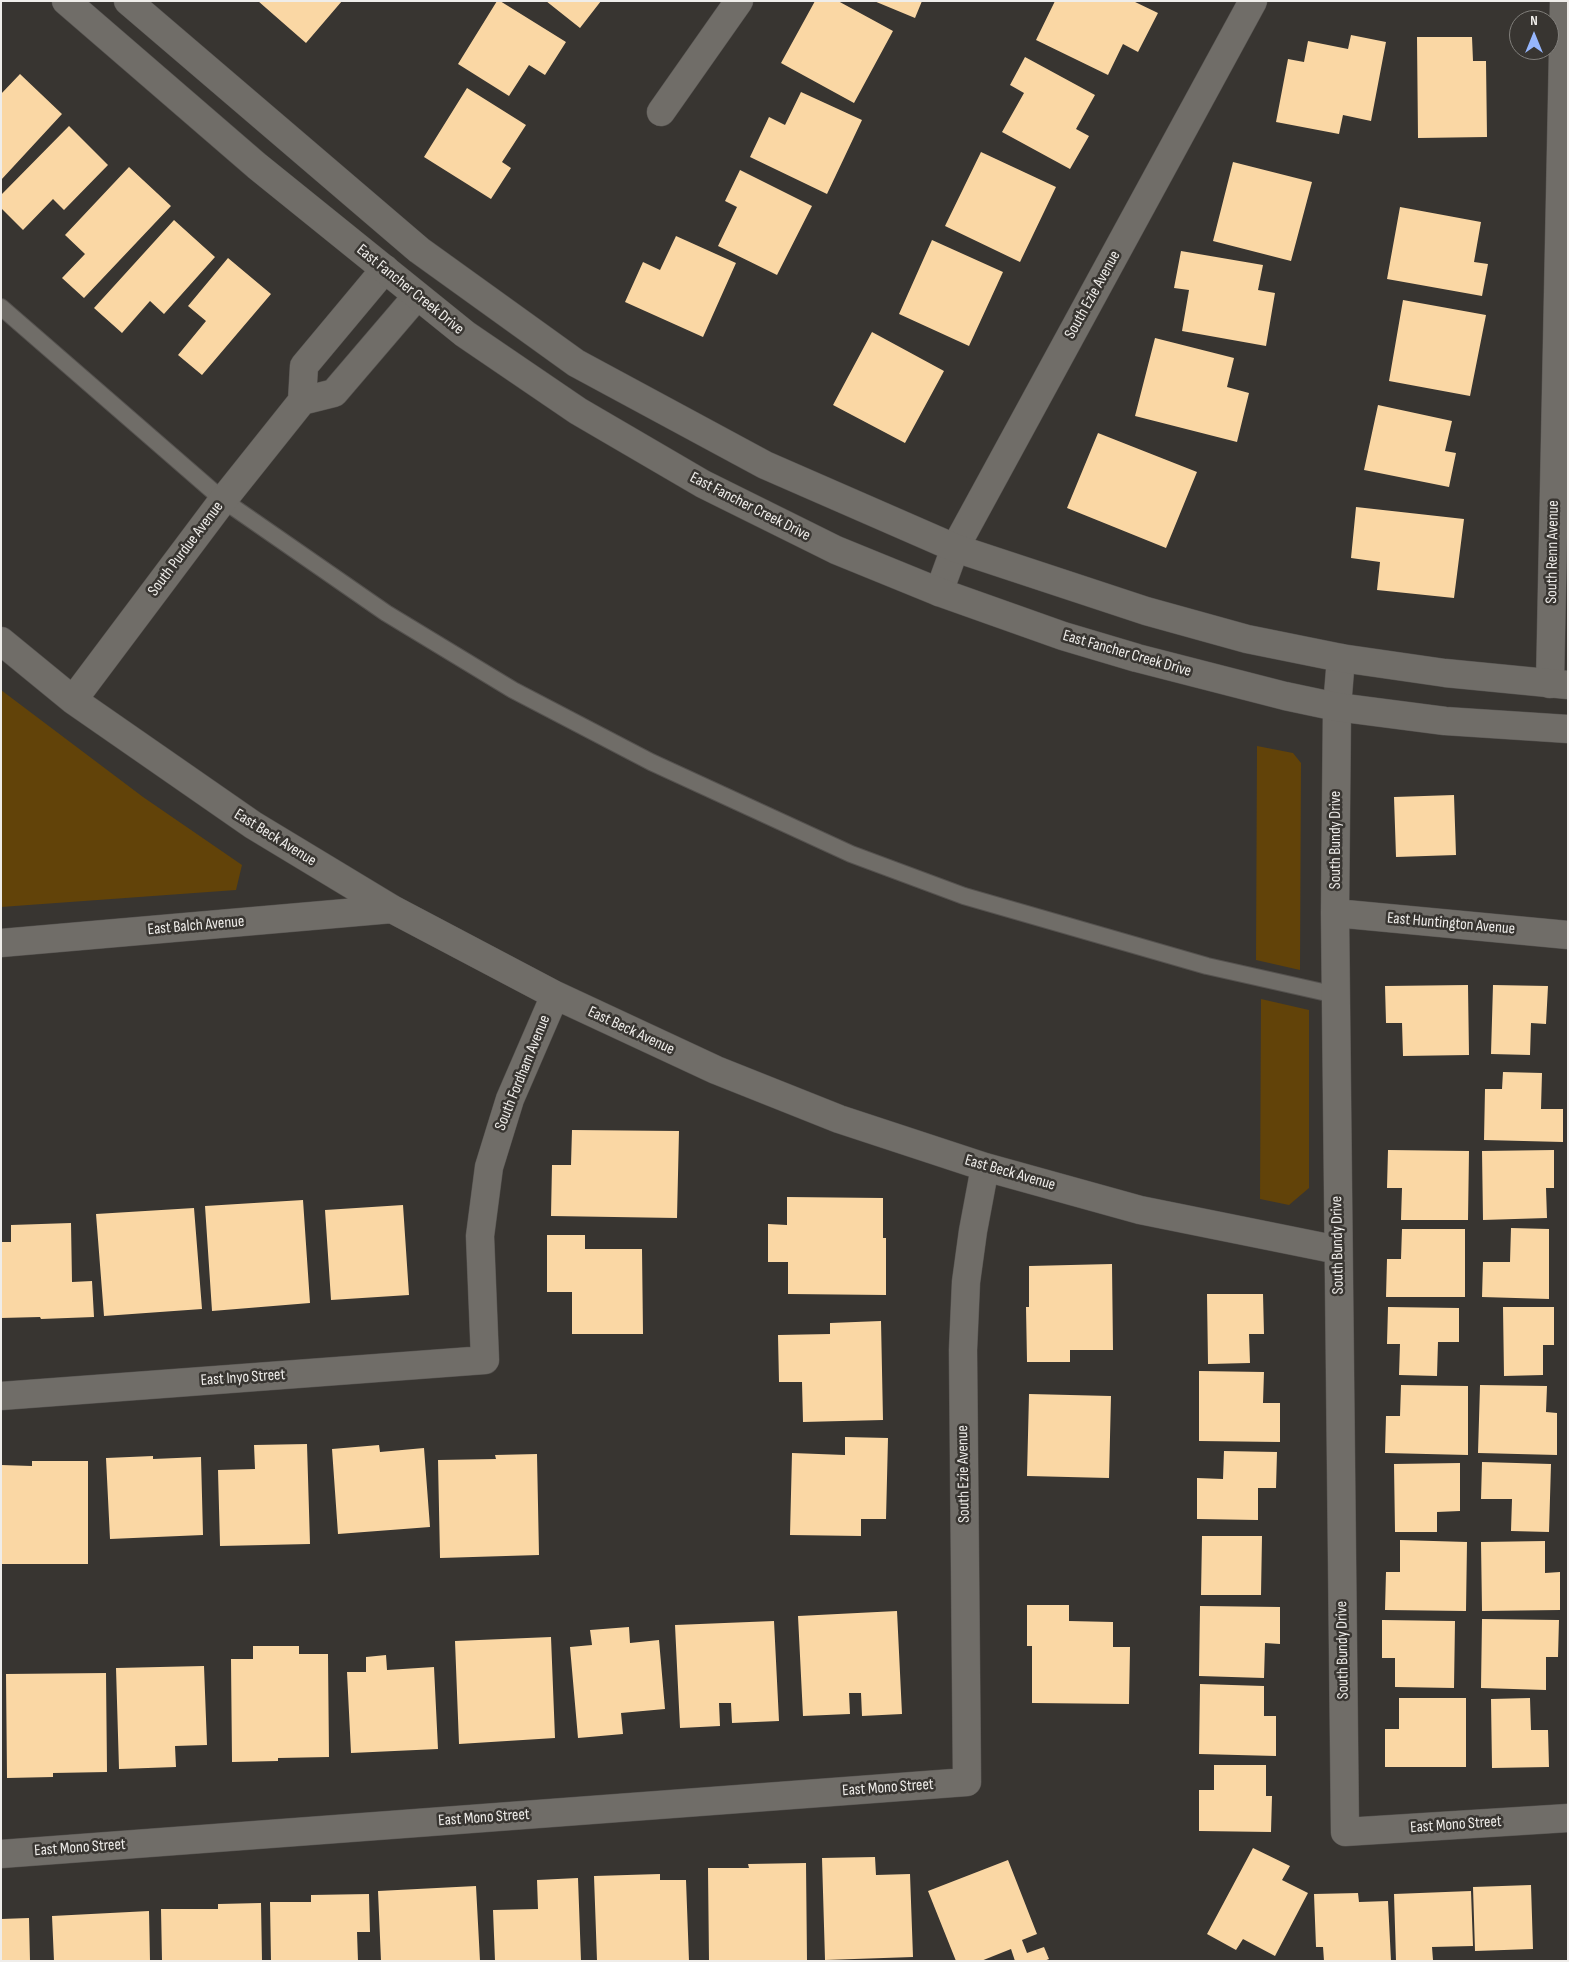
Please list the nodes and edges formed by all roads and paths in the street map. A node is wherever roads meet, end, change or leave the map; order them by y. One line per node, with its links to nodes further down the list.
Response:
1 (66, 1): 7 (street, East Fancher Creek Drive)
2 (128, 1): 12 (street)
3 (739, 1): 6 (street)
4 (1253, 1): 12 (street, South Ezie Avenue)
5 (1564, 1): 16 (street, South Renn Avenue)
6 (661, 112)
7 (385, 269): 8 (street, East Fancher Creek Drive); 10 (street)
8 (417, 296): 10 (street); 13 (street, East Fancher Creek Drive)
9 (1, 307): 11 (lane)
10 (302, 401): 11 (street, South Purdue Avenue)
11 (223, 500): 17 (street, South Purdue Avenue); 25 (lane)
12 (955, 548): 13 (street, South Ezie Avenue); 15 (street)
13 (939, 592): 18 (street, East Fancher Creek Drive)
14 (1, 641): 17 (street, East Beck Avenue)
15 (1341, 658): 16 (street); 18 (street, South Bundy Drive)
16 (1559, 684)
17 (73, 700): 20 (street, East Beck Avenue)
18 (1337, 707): 19 (street, East Fancher Creek Drive); 21 (street, South Bundy Drive)
19 (1568, 729)
20 (392, 910): 23 (street, East Balch Avenue); 24 (street, East Beck Avenue)
21 (1335, 913): 22 (street, East Huntington Avenue); 25 (street, South Bundy Drive)
22 (1568, 935)
23 (1, 943)
24 (555, 995): 26 (street, East Beck Avenue); 28 (street, South Fordham Avenue)
25 (1336, 995): 27 (street, South Bundy Drive)
26 (985, 1167): 27 (street, East Beck Avenue); 30 (street, South Ezie Avenue)
27 (1338, 1250): 32 (street, South Bundy Drive)
28 (485, 1360): 29 (street, East Inyo Street)
29 (1, 1396)
30 (967, 1782): 33 (street, East Mono Street)
31 (1568, 1818): 32 (street, East Mono Street)
32 (1344, 1832)
33 (1, 1854)

